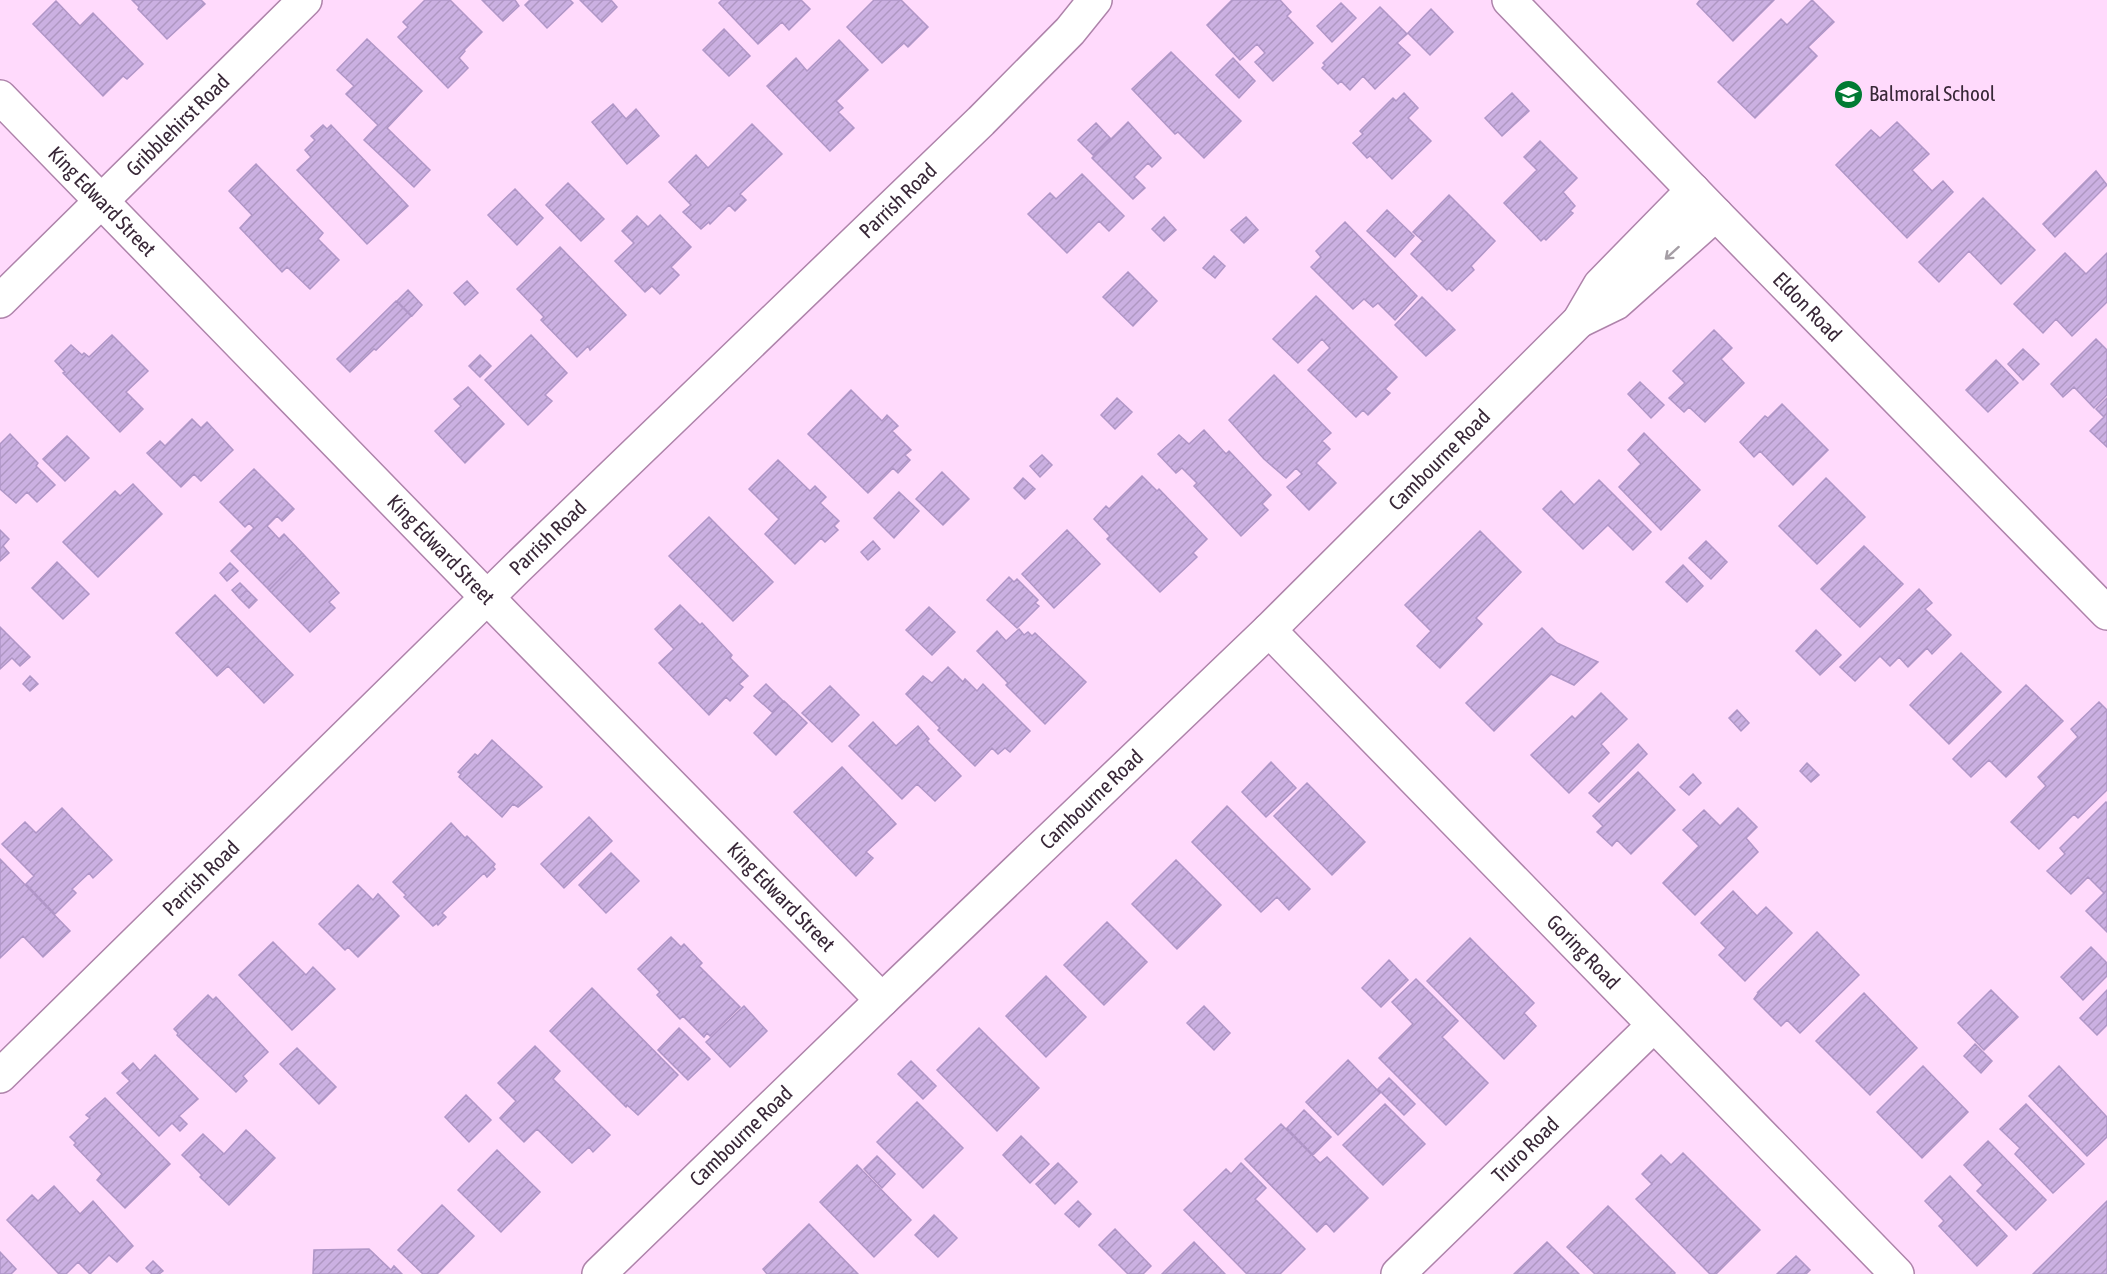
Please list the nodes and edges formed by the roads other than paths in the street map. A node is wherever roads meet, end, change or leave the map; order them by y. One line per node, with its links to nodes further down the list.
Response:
1 (306, 0): 6 (street, Gribblehirst Road)
2 (1095, 0): 10 (street, Parrish Road)
3 (1509, 0): 5 (street, Eldon Road)
4 (0, 97): 6 (street, King Edward Street)
5 (1693, 190): 7 (street, Eldon Road); 9 (street, Cambourne Road)
6 (102, 201): 8 (street, Gribblehirst Road); 10 (street, King Edward Street)
7 (1716, 214): 9 (street, Cambourne Road, one-way to 9); 11 (street, Eldon Road)
8 (0, 301)
9 (1579, 321): 12 (street, Cambourne Road)
10 (487, 597): 13 (street, King Edward Street); 15 (street, Parrish Road)
11 (2107, 613)
12 (1269, 630): 13 (street, Cambourne Road); 14 (street, Goring Road)
13 (882, 1000): 16 (street, Cambourne Road)
14 (1653, 1026): 17 (street, Truro Road); 18 (street, Goring Road)
15 (0, 1076)
16 (599, 1274)
17 (1398, 1274)
18 (1897, 1274)

